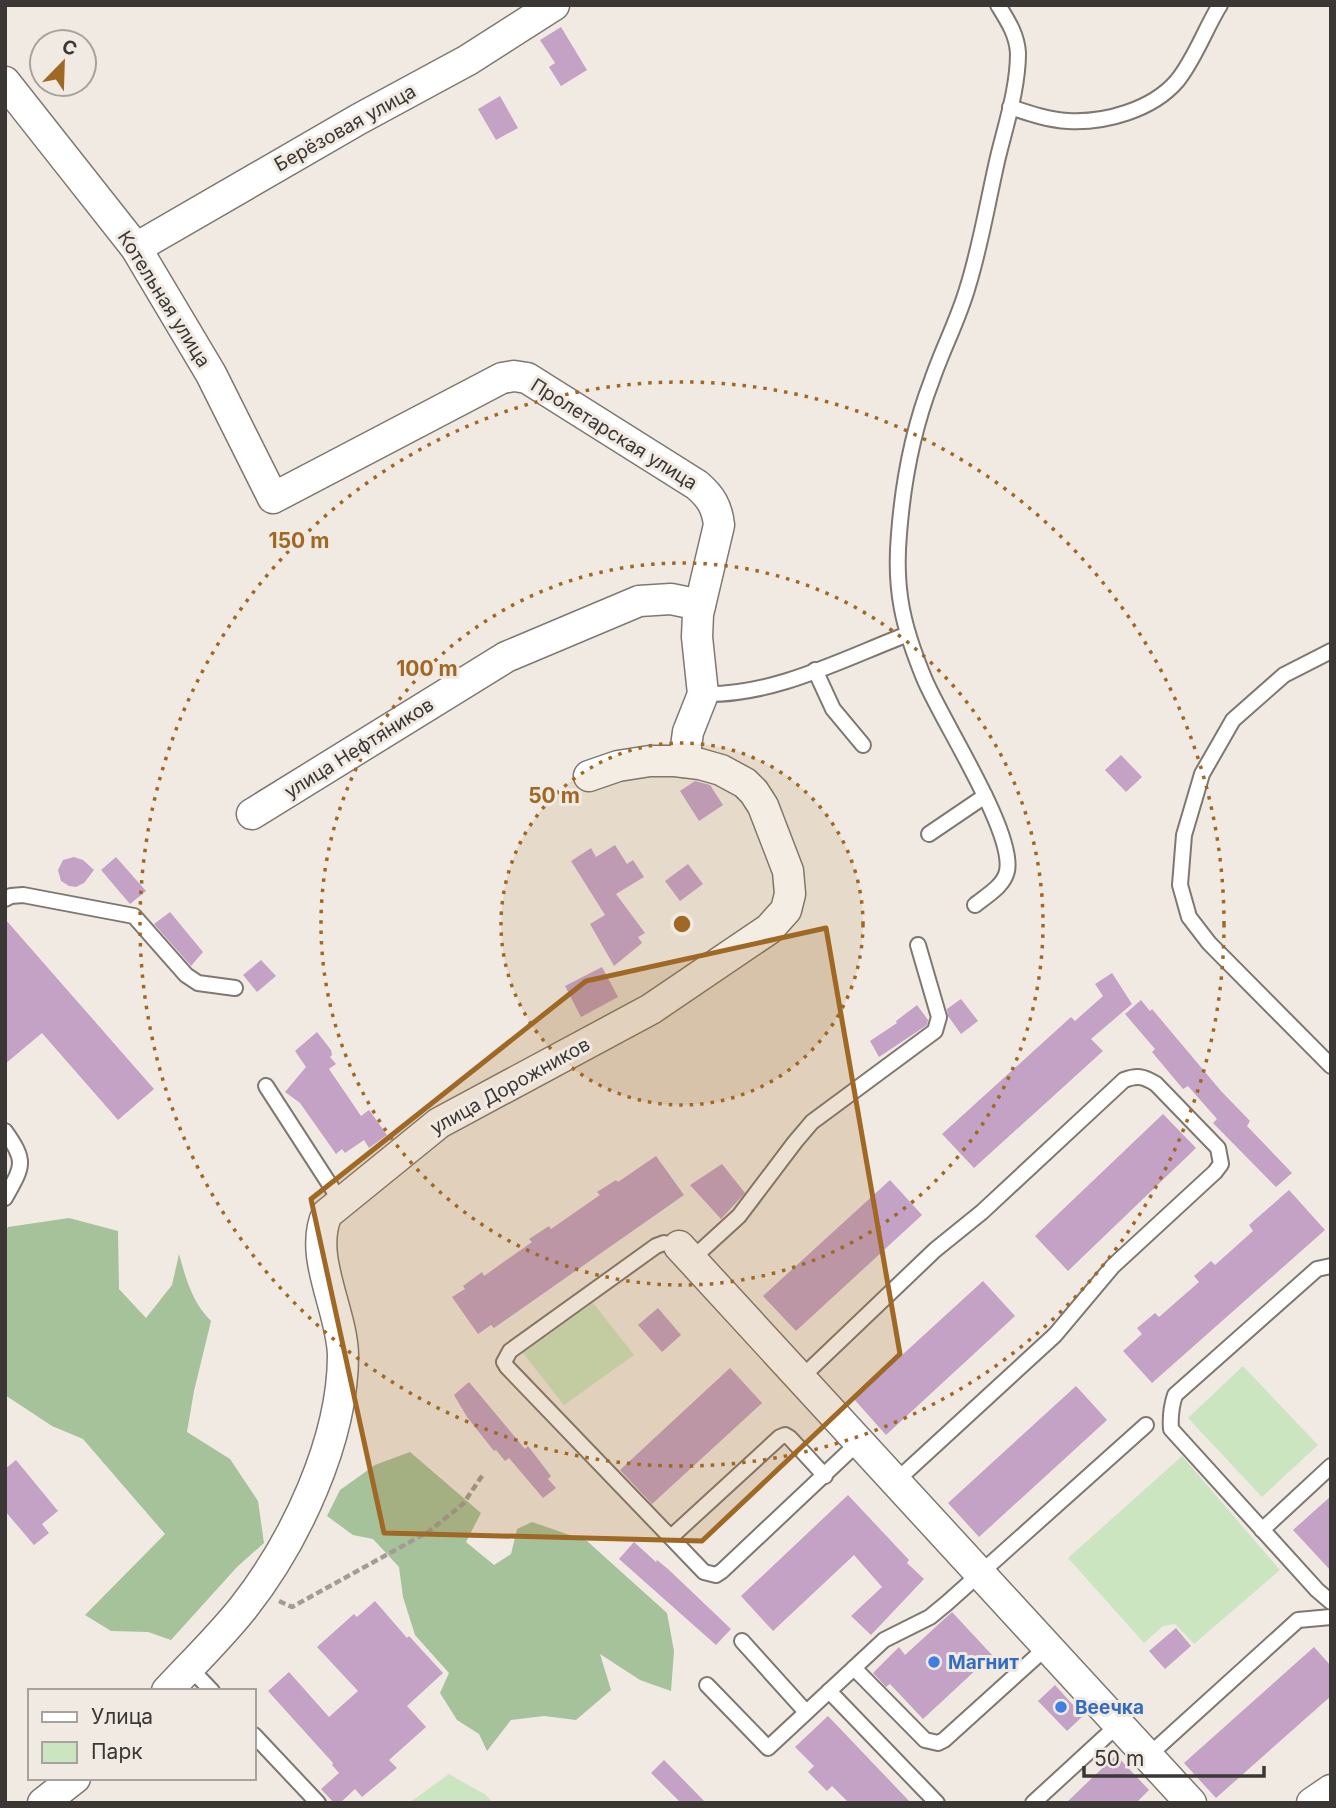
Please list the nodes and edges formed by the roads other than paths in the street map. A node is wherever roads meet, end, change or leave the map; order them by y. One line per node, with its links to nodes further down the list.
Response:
1 (554, 5): 8 (street, Берёзовая улица)
2 (998, 5): 5 (lane)
3 (1009, 5): 5 (lane)
4 (1220, 5): 7 (lane)
5 (1012, 28): 7 (lane)
6 (5, 82): 8 (street, Котельная улица)
7 (1010, 107): 11 (lane)
8 (135, 248): 9 (street, Котельная улица)
9 (273, 498): 10 (street, Пролетарская улица)
10 (699, 605): 14 (street, Пролетарская улица); 19 (street, улица Нефтяников)
11 (908, 634): 13 (lane); 18 (lane)
12 (1331, 651): 25 (lane)
13 (815, 670): 14 (lane); 15 (lane)
14 (703, 694): 16 (street, Пролетарская улица)
15 (863, 745)
16 (684, 762): 17 (street, улица Дорожников); 29 (street, улица Дорожников)
17 (589, 776)
18 (985, 796): 20 (lane); 22 (lane)
19 (252, 814)
20 (929, 834)
21 (5, 899): 24 (lane)
22 (975, 905)
23 (918, 945): 30 (lane)
24 (235, 988)
25 (1331, 1066)
26 (266, 1086): 29 (lane)
27 (5, 1131): 28 (lane)
28 (5, 1198)
29 (341, 1202): 45 (street, улица Дорожников)
30 (686, 1252): 32 (street); 39 (lane)
31 (1331, 1266): 38 (lane)
32 (802, 1377): 34 (street); 37 (lane)
33 (1146, 1425): 40 (lane)
34 (860, 1441): 36 (lane); 37 (street)
35 (1331, 1466): 38 (lane)
36 (825, 1476): 39 (lane); 39 (lane)
37 (896, 1481): 40 (street)
38 (1262, 1530): 41 (lane)
39 (671, 1537)
40 (979, 1573): 44 (street); 46 (lane)
41 (1331, 1602)
42 (1331, 1617): 54 (lane)
43 (742, 1641): 51 (lane)
44 (1048, 1646): 46 (lane); 52 (street)
45 (189, 1667): 48 (street, улица Дорожников); 49 (lane)
46 (854, 1668): 50 (lane)
47 (707, 1685): 51 (lane)
48 (169, 1689)
49 (210, 1689)
50 (829, 1691): 51 (lane); 60 (lane)
51 (806, 1712)
52 (1119, 1724): 54 (street); 61 (lane)
53 (256, 1737): 59 (lane)
54 (1148, 1756): 57 (street)
55 (72, 1780): 58 (street)
56 (1331, 1790): 62 (street)
57 (1185, 1801)
58 (43, 1803)
59 (318, 1803)
60 (937, 1803)
61 (1033, 1803)
62 (1312, 1803)

